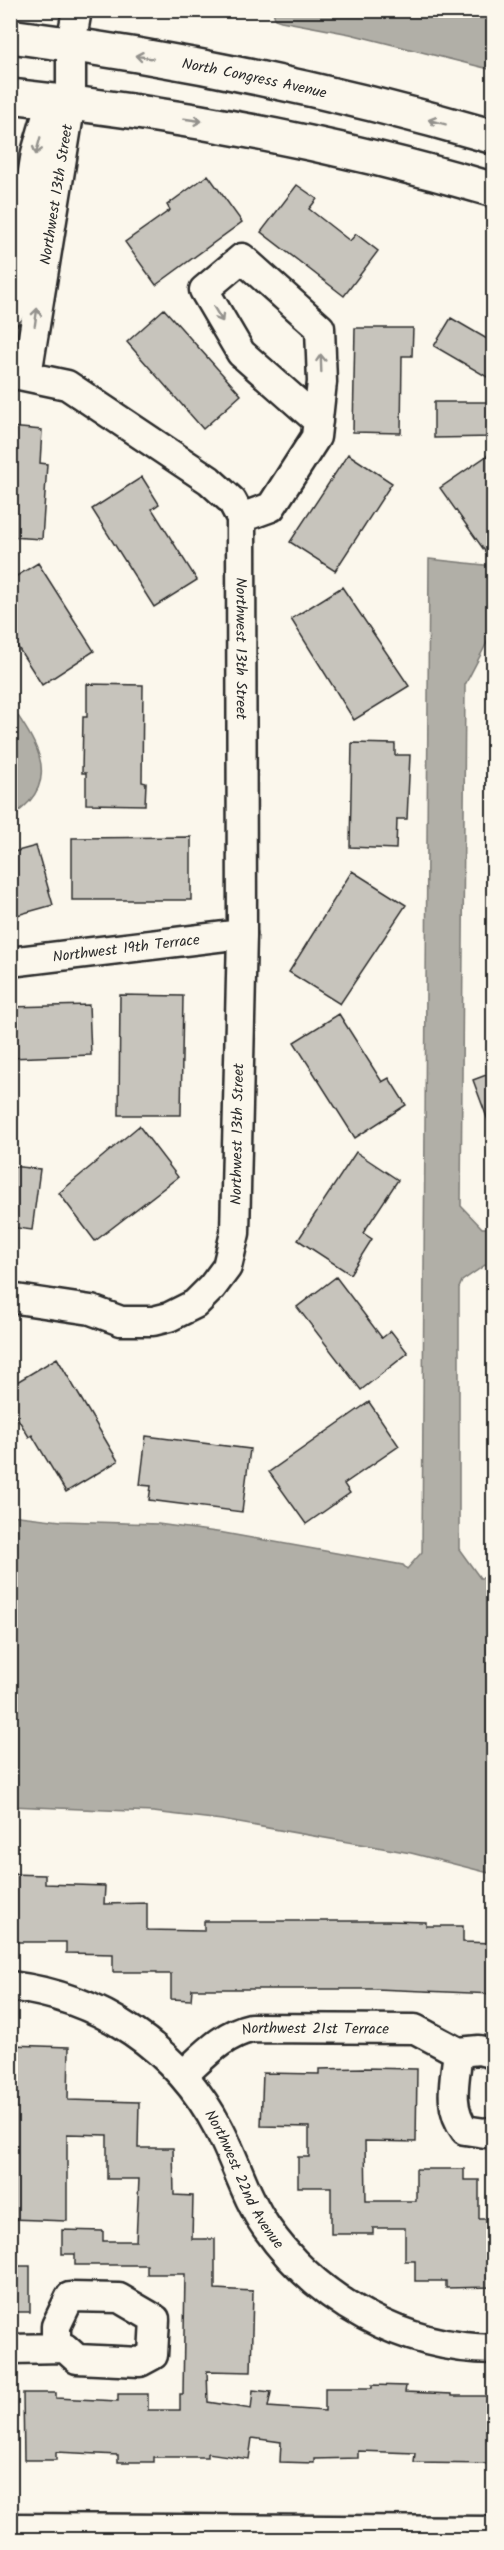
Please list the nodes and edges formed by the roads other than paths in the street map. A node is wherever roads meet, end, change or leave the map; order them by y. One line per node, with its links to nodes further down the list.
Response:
1 (77, 10): 3 (street, Northwest 13th Street)
2 (10, 36): 3 (main road, North Congress Avenue)
3 (71, 44): 5 (street, Northwest 13th Street); 6 (main road, North Congress Avenue, one-way to 3)
4 (10, 96): 5 (main road)
5 (71, 102): 7 (main road, one-way to 7); 8 (street, Northwest 13th Street, one-way to 8); 9 (street, Northwest 13th Street, one-way to 5)
6 (494, 137)
7 (494, 190)
8 (10, 311)
9 (19, 374): 11 (street, Northwest 13th Street)
10 (318, 421): 10 (street, one-way to 10); 11 (street)
11 (241, 518): 12 (street, Northwest 13th Street)
12 (242, 934): 13 (street, Northwest 19th Terrace); 14 (street, Northwest 13th Street)
13 (10, 962)
14 (10, 1298)
15 (10, 1986): 18 (street, Northwest 22nd Avenue)
16 (458, 2052): 17 (street, Northwest 21st Terrace); 18 (street, Northwest 21st Terrace); 19 (street)
17 (494, 2054)
18 (183, 2075): 22 (street, Northwest 22nd Avenue)
19 (494, 2131)
20 (56, 2348): 21 (street)
21 (10, 2349)
22 (494, 2349)
23 (10, 2528): 24 (street)
24 (494, 2531)

